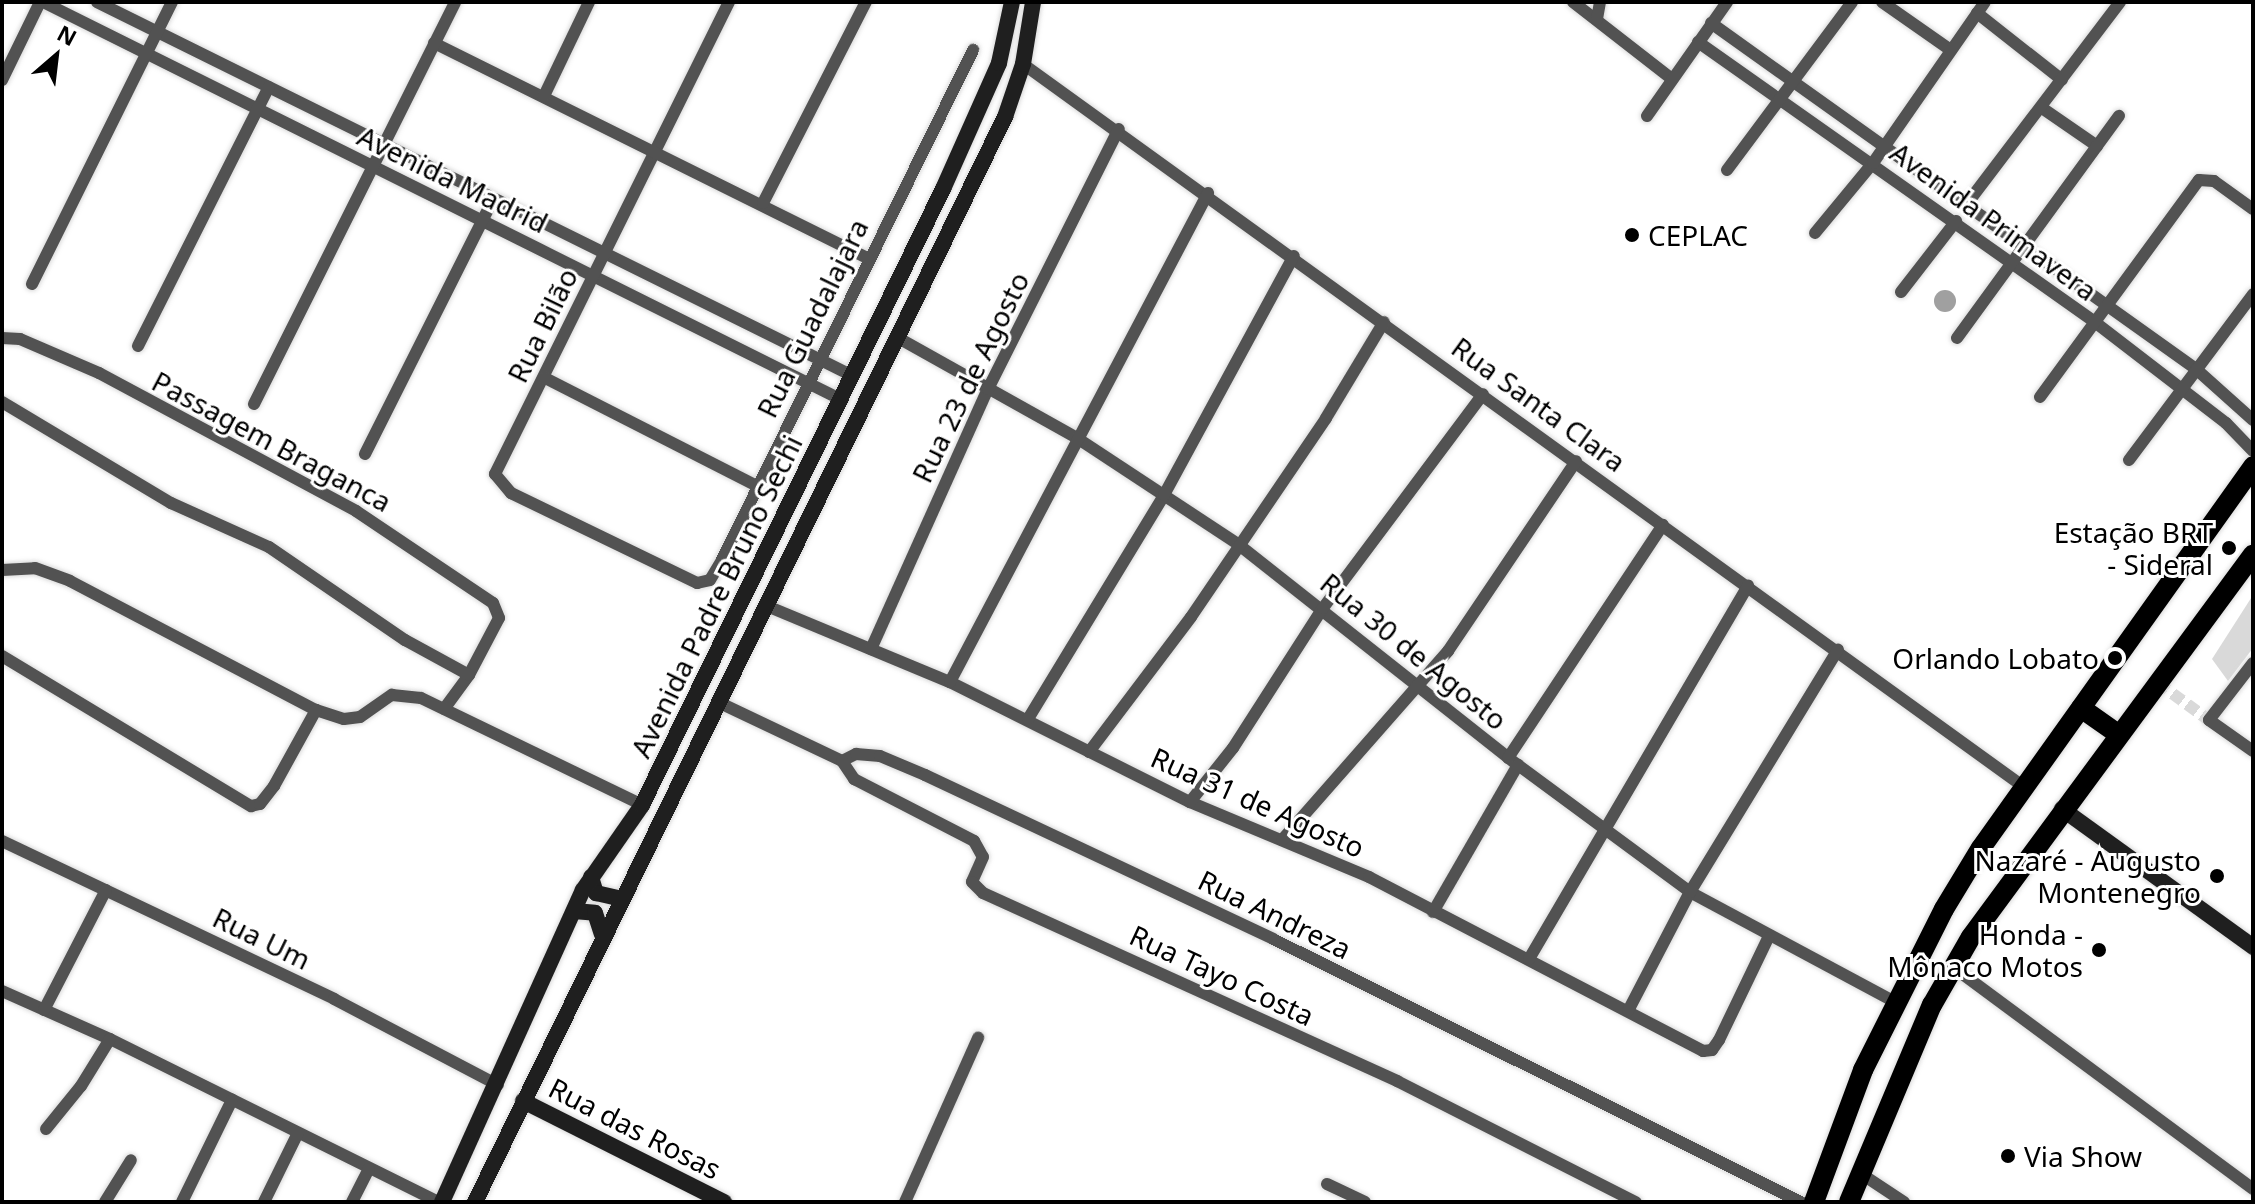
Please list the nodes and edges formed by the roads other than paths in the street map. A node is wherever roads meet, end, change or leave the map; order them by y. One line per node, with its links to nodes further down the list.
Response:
1 (41, 2): 24 (street, Avenida Madrid); 27 (street)
2 (97, 2): 19 (street, Avenida Madrid)
3 (172, 2): 19 (street)
4 (455, 2): 21 (street)
5 (589, 2): 31 (street)
6 (729, 2): 41 (street, Rua Bilão)
7 (866, 2): 47 (street)
8 (1012, 2): 71 (main road, Avenida Padre Bruno Sechi)
9 (1033, 2): 25 (main road, Avenida Padre Bruno Sechi)
10 (1573, 2): 17 (street)
11 (1600, 2): 17 (street)
12 (1727, 2): 18 (street)
13 (1852, 2): 28 (street)
14 (1882, 2): 22 (street)
15 (2120, 2): 29 (street)
16 (1981, 8): 22 (street); 29 (street)
17 (1597, 19): 26 (street)
18 (1711, 23): 20 (street); 28 (street, Avenida Primavera)
19 (157, 32): 24 (street); 30 (street, Avenida Madrid)
20 (1698, 42): 26 (street); 32 (street, Avenida Primavera)
21 (434, 43): 31 (street); 38 (street)
22 (1949, 49): 40 (street)
23 (973, 50): 56 (street, Rua Guadalajara)
24 (148, 56): 34 (street, Avenida Madrid); 59 (street)
25 (1023, 64): 37 (street, Rua Santa Clara); 67 (main road, Avenida Padre Bruno Sechi)
26 (1672, 79): 35 (street)
27 (2, 80)
28 (1792, 80): 32 (street); 40 (street, Avenida Primavera)
29 (2062, 80): 33 (street)
30 (269, 87): 34 (street); 38 (street, Avenida Madrid)
31 (544, 96): 41 (street)
32 (1780, 97): 42 (street, Avenida Primavera); 44 (street)
33 (2042, 108): 39 (street); 48 (street)
34 (258, 110): 43 (street, Avenida Madrid); 68 (street)
35 (1647, 116)
36 (2119, 116): 39 (street)
37 (1119, 129): 45 (street, Rua Santa Clara); 75 (street, Rua 23 de Agosto)
38 (382, 144): 43 (street); 46 (street, Avenida Madrid)
39 (2097, 146): 53 (street)
40 (1884, 147): 42 (street); 48 (street, Avenida Primavera)
41 (656, 151): 47 (street); 54 (street, Rua Bilão)
42 (1873, 163): 51 (street, Avenida Primavera); 52 (street)
43 (371, 166): 50 (street, Avenida Madrid); 80 (street)
44 (1727, 170)
45 (1208, 193): 55 (street, Rua Santa Clara); 82 (street)
46 (493, 200): 50 (street); 54 (street, Avenida Madrid)
47 (763, 203): 56 (street)
48 (1966, 205): 53 (street, Avenida Primavera)
49 (2253, 209): 62 (street)
50 (483, 221): 58 (street, Avenida Madrid); 84 (street)
51 (1956, 221): 57 (street, Avenida Primavera); 60 (street)
52 (1815, 233)
53 (2024, 247): 57 (street); 62 (street, Avenida Primavera)
54 (602, 254): 58 (street, Rua Bilão); 69 (street, Avenida Madrid)
55 (1294, 256): 63 (street, Rua Santa Clara); 89 (street)
56 (868, 258): 69 (street, Rua Guadalajara)
57 (2012, 263): 64 (street, Avenida Primavera); 66 (street)
58 (593, 275): 72 (street, Rua Bilão); 73 (street, Avenida Madrid)
59 (32, 284)
60 (1901, 292)
61 (2253, 294): 70 (street)
62 (2107, 307): 64 (street); 70 (street, Avenida Primavera)
63 (1384, 322): 76 (street, Rua Santa Clara); 91 (street)
64 (2096, 323): 74 (street, Avenida Primavera); 77 (street)
65 (2, 338): 102 (street, Passagem Braganca)
66 (1957, 338)
67 (900, 339): 75 (street, Rua 30 de Agosto); 96 (main road, Avenida Padre Bruno Sechi)
68 (138, 346)
69 (820, 360): 71 (street, Avenida Madrid); 73 (street, Rua Guadalajara)
70 (2196, 369): 74 (street); 81 (street, Avenida Primavera)
71 (853, 376): 78 (main road, Avenida Padre Bruno Sechi)
72 (545, 378): 88 (street); 94 (street, Rua Bilão)
73 (807, 383): 78 (street, Avenida Madrid); 88 (street, Rua Guadalajara)
74 (2183, 388): 83 (street, Avenida Primavera); 85 (street)
75 (988, 389): 82 (street, Rua 30 de Agosto); 98 (street, Rua 23 de Agosto)
76 (1483, 394): 86 (street, Rua Santa Clara); 97 (street)
77 (2040, 397)
78 (842, 400): 117 (main road, Avenida Padre Bruno Sechi)
79 (2, 402): 102 (street)
80 (254, 404)
81 (2253, 420)
82 (1077, 438): 89 (street, Rua 30 de Agosto); 103 (street)
83 (2253, 451)
84 (365, 454)
85 (2129, 460)
86 (1576, 461): 90 (street, Rua Santa Clara); 104 (street)
87 (2253, 466): 106 (main road)
88 (757, 486): 94 (street, Rua Guadalajara)
89 (1164, 495): 91 (street, Rua 30 de Agosto); 109 (street)
90 (1663, 525): 95 (street, Rua Santa Clara); 114 (street)
91 (1239, 545): 97 (street, Rua 30 de Agosto); 112 (street)
92 (2253, 555): 110 (main road)
93 (2, 570): 108 (street)
94 (683, 577)
95 (1748, 585): 99 (street, Rua Santa Clara); 119 (street)
96 (767, 606): 98 (street, Rua 31 de Agosto); 105 (main road, Avenida Padre Bruno Sechi)
97 (1323, 608): 104 (street, Rua 30 de Agosto); 116 (street)
98 (871, 649): 103 (street, Rua 31 de Agosto)
99 (1838, 650): 115 (street, Rua Santa Clara); 124 (street)
100 (2, 656): 108 (street)
101 (2253, 663): 111 (street)
102 (469, 675): 107 (street)
103 (950, 682): 109 (street, Rua 31 de Agosto)
104 (1419, 685): 114 (street, Rua 30 de Agosto); 120 (street)
105 (720, 703): 113 (street); 125 (main road, Avenida Padre Bruno Sechi)
106 (2081, 708): 110 (main road); 115 (main road)
107 (444, 709): 108 (street); 117 (street)
108 (316, 710)
109 (1028, 719): 112 (street, Rua 31 de Agosto)
110 (2118, 734): 118 (main road)
111 (2253, 751)
112 (1089, 752): 116 (street, Rua 31 de Agosto)
113 (842, 761): 158 (street, Rua Tayo Costa); 159 (street, Rua Andreza)
114 (1513, 762): 119 (street, Rua 30 de Agosto); 127 (street)
115 (2024, 787): 134 (main road)
116 (1190, 802): 120 (street, Rua 31 de Agosto)
117 (642, 805): 122 (main road, Avenida Padre Bruno Sechi)
118 (2062, 809): 130 (main road); 132 (main road)
119 (1606, 827): 124 (street, Rua 30 de Agosto); 131 (street)
120 (1282, 840): 127 (street, Rua 31 de Agosto)
121 (2, 841): 123 (street, Rua Um)
122 (591, 877): 125 (main road); 126 (main road, Avenida Padre Bruno Sechi)
123 (106, 890): 135 (street); 139 (street, Rua Um)
124 (1690, 892): 129 (street, Rua 30 de Agosto); 136 (street)
125 (622, 899): 128 (main road, Avenida Padre Bruno Sechi)
126 (574, 911): 128 (main road); 139 (main road, Avenida Padre Bruno Sechi)
127 (1433, 912): 131 (street, Rua 31 de Agosto)
128 (602, 934): 141 (main road, Avenida Padre Bruno Sechi)
129 (1768, 938): 134 (street, Rua 30 de Agosto); 136 (street, Rua 31 de Agosto)
130 (2253, 947)
131 (1529, 959): 136 (street, Rua 31 de Agosto)
132 (1953, 967): 146 (main road); 148 (street)
133 (2, 991): 135 (street)
134 (1895, 1002): 160 (main road)
135 (44, 1010): 138 (street)
136 (1628, 1011)
137 (978, 1038): 156 (street)
138 (110, 1039): 140 (street); 142 (street)
139 (498, 1085): 153 (main road, Avenida Padre Bruno Sechi)
140 (232, 1100): 143 (street); 150 (street)
141 (523, 1101): 154 (main road, Avenida Padre Bruno Sechi); 155 (main road, Rua das Rosas)
142 (46, 1129)
143 (298, 1133): 145 (street); 151 (street)
144 (131, 1160): 149 (street)
145 (369, 1169): 152 (street); 153 (street)
146 (1860, 1173): 161 (main road); 162 (street)
147 (1327, 1184): 157 (street)
148 (2253, 1189)
149 (105, 1202)
150 (182, 1202)
151 (264, 1202)
152 (352, 1202)
153 (441, 1202)
154 (475, 1202)
155 (724, 1202)
156 (905, 1202)
157 (1365, 1202)
158 (1636, 1202)
159 (1801, 1202)
160 (1814, 1202)
161 (1849, 1202)
162 (1904, 1202)

